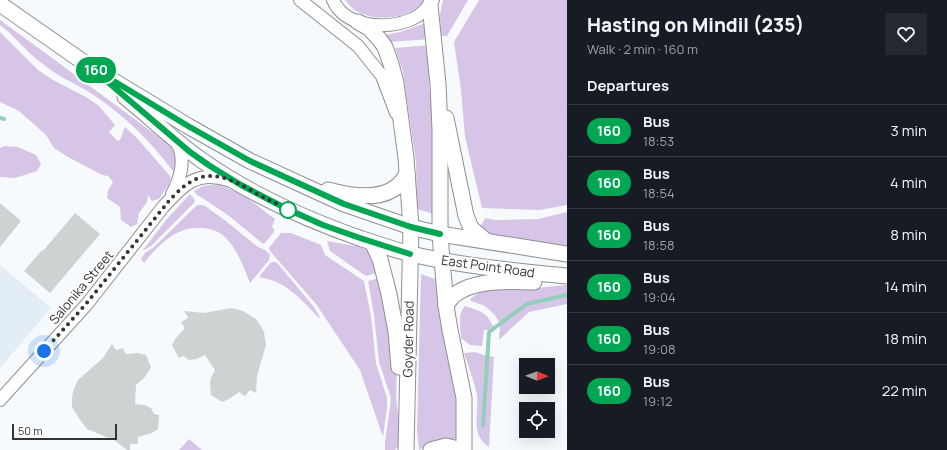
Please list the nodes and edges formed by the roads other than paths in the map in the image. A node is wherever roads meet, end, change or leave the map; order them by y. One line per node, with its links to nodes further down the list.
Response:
1 (300, 0): 9 (street)
2 (327, 0): 5 (street)
3 (431, 2): 6 (street); 8 (street)
4 (0, 4): 7 (street)
5 (336, 5): 6 (street)
6 (358, 22): 9 (street, Goyder Road)
7 (89, 66): 10 (street, East Point Road); 11 (street)
8 (438, 84): 16 (street); 17 (street)
9 (401, 125): 12 (street, Goyder Road)
10 (173, 137): 13 (street, East Point Road); 14 (street, Salonika Street)
11 (274, 172): 12 (street); 15 (street, East Point Road)
12 (407, 173): 15 (street, Goyder Road)
13 (241, 185): 14 (street, Salonika Street); 18 (street, East Point Road)
14 (164, 207): 24 (street, Salonika Street)
15 (411, 227): 16 (street, East Point Road); 19 (street, Goyder Road)
16 (440, 234): 17 (street, East Point Road); 21 (street)
17 (486, 241): 20 (street, East Point Road)
18 (372, 242): 19 (street, East Point Road); 25 (street)
19 (410, 254): 21 (street, East Point Road); 25 (street, Goyder Road)
20 (567, 254)
21 (442, 260): 22 (street, East Point Road); 23 (street)
22 (567, 277): 23 (street)
23 (446, 306): 27 (street)
24 (0, 400)
25 (406, 443)
26 (431, 450): 27 (street)
27 (463, 450)

